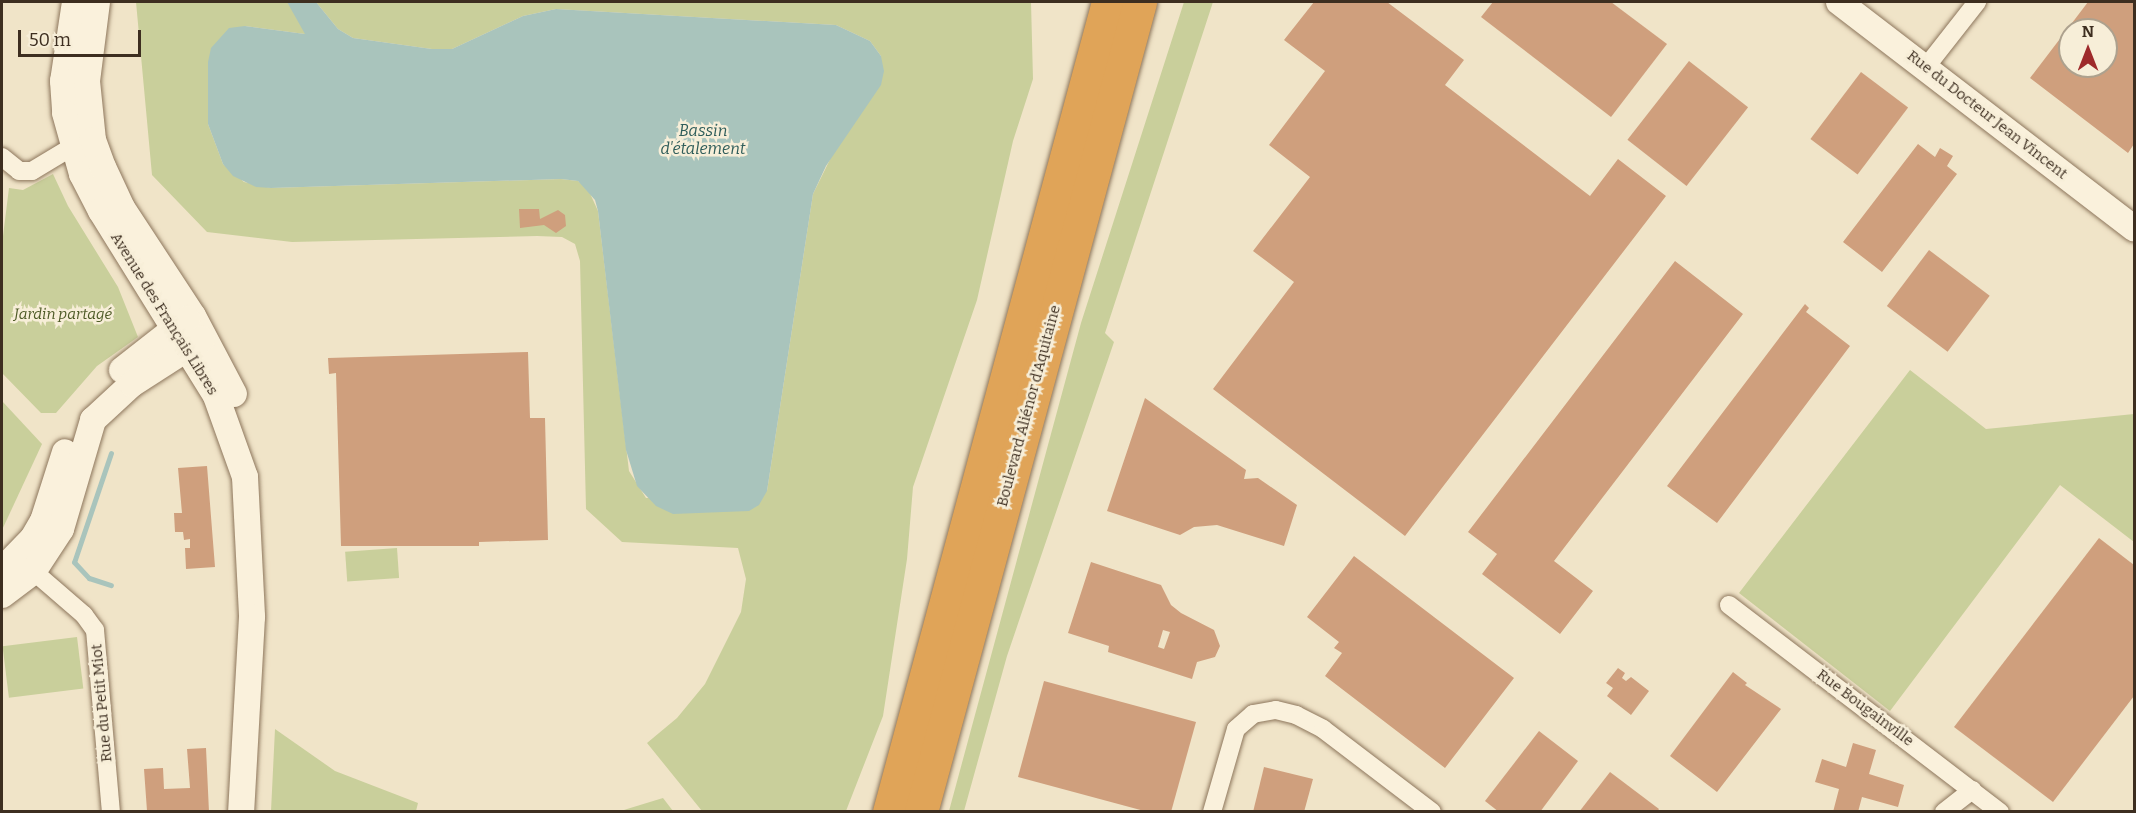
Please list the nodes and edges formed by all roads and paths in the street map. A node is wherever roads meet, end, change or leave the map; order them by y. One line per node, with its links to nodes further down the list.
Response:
1 (75, 2): 10 (street, Avenue des Français Libres)
2 (97, 2): 13 (street, Avenue des Français Libres)
3 (1085, 2): 9 (highway)
4 (1108, 2): 9 (highway, Boulevard Aliénor d'Aquitaine)
5 (1140, 2): 22 (highway, Boulevard Aliénor d'Aquitaine)
6 (1839, 2): 8 (street, Rue du Docteur Jean Vincent)
7 (1977, 2): 8 (street)
8 (1926, 67): 12 (street, Rue du Docteur Jean Vincent)
9 (1073, 122): 21 (highway, Boulevard Aliénor d'Aquitaine)
10 (72, 147): 11 (street); 13 (street, Avenue des Français Libres)
11 (2, 157)
12 (2134, 228)
13 (190, 332): 14 (street); 19 (street, Avenue des Français Libres); 20 (street, Avenue des Français Libres)
14 (17, 566): 15 (street); 18 (street, Rue du Petit Miot)
15 (2, 595)
16 (1730, 605): 17 (street, Rue Bougainville)
17 (1972, 790): 25 (street); 26 (street, Rue Bougainville)
18 (111, 812)
19 (241, 812)
20 (258, 812)
21 (889, 812)
22 (921, 812)
23 (1212, 812): 24 (street)
24 (1432, 812)
25 (1944, 812)
26 (2000, 812)

